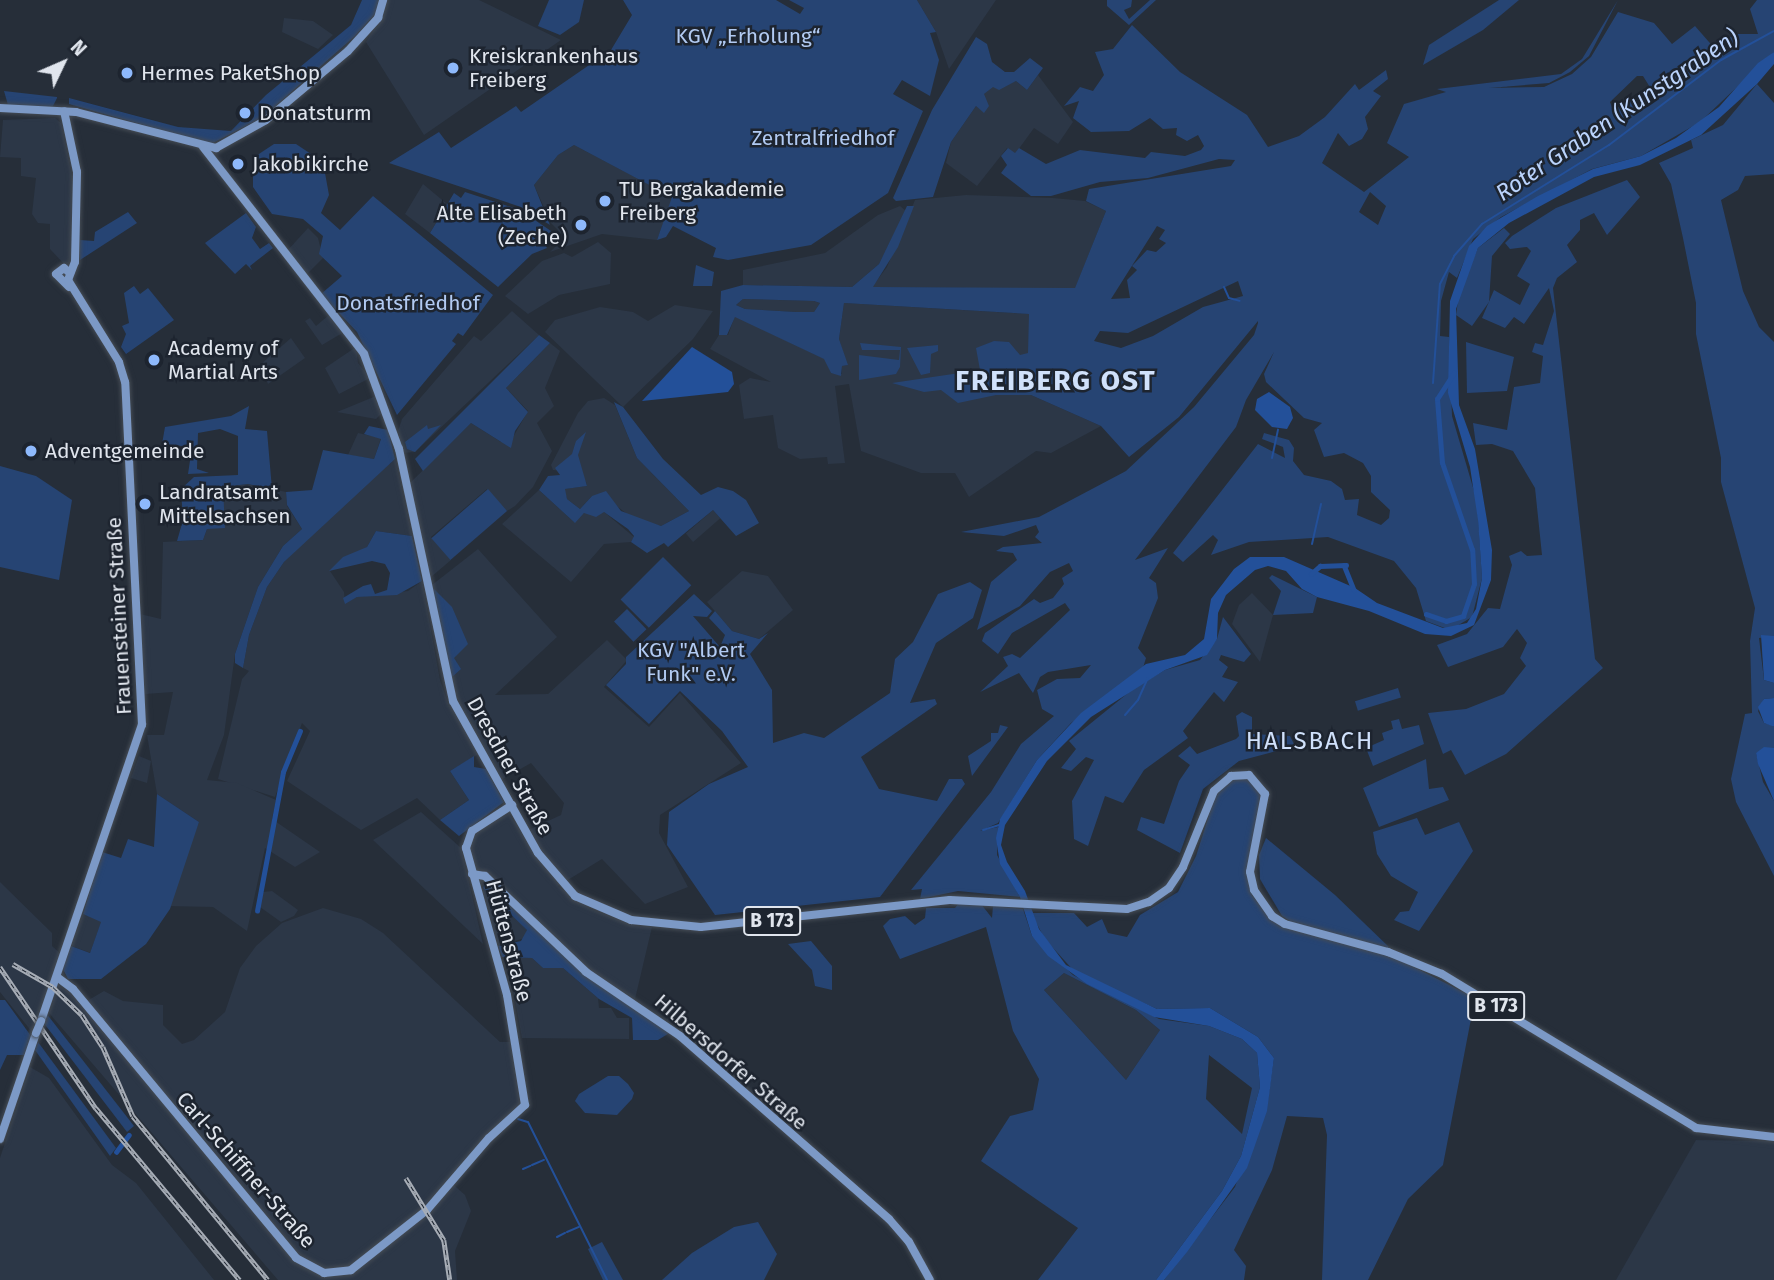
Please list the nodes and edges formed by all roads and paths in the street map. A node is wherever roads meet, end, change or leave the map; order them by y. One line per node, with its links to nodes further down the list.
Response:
1 (383, 0): 4 (main road)
2 (0, 108): 3 (main road)
3 (64, 111): 5 (main road); 10 (main road, Frauensteiner Straße)
4 (225, 145): 5 (main road); 6 (main road)
5 (203, 147): 6 (main road, Dresdner Straße / B 173)
6 (216, 163): 7 (main road, Dresdner Straße / B 173)
7 (512, 805): 8 (main road, Hüttenstraße); 9 (main road, Dresdner Straße / B 173)
8 (473, 877): 11 (main road, Hüttenstraße); 14 (main road, Hilbersdorfer Straße)
9 (1127, 909): 12 (main road, B 173 / B 173)
10 (57, 977): 11 (main road, Carl-Schiffner-Straße); 13 (main road, Frauensteiner Straße, bridge)
11 (523, 1109)
12 (1774, 1137)
13 (0, 1139)
14 (930, 1280)

